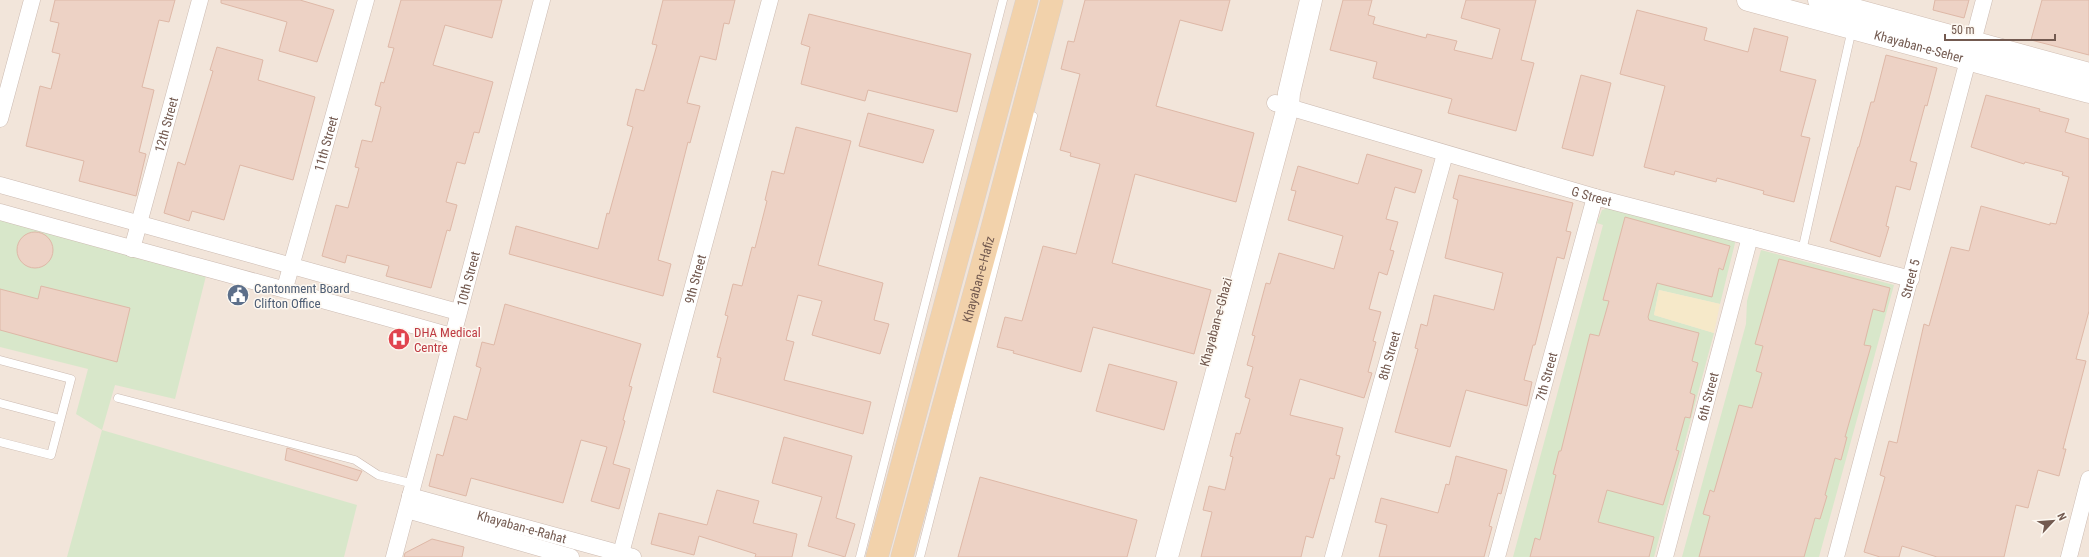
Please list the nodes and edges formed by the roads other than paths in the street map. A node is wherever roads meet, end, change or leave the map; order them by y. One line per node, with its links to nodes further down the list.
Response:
1 (32, 0): 19 (street)
2 (200, 0): 25 (street, 12th Street)
3 (366, 0): 30 (street, 11th Street)
4 (542, 0): 33 (street, 10th Street)
5 (770, 0): 42 (street, 9th Street)
6 (1003, 0): 45 (lane)
7 (1027, 0): 24 (main road, Khayaban-e-Hafiz)
8 (1052, 0): 26 (main road, Khayaban-e-Hafiz)
9 (1311, 0): 17 (street, Khayaban-e-Ghazi)
10 (1748, 0): 13 (street, Khayaban-e-Seher)
11 (1819, 0): 14 (street, Khayaban-e-Seher)
12 (1984, 0): 14 (street, Street 5)
13 (1852, 29): 14 (street, Khayaban-e-Seher); 29 (lane)
14 (1969, 51): 15 (street, Khayaban-e-Seher); 16 (street, Khayaban-e-Seher); 31 (street, Street 5)
15 (2089, 74)
16 (2089, 92)
17 (1284, 101): 20 (street, G Street); 49 (street, Khayaban-e-Ghazi); 50 (street, Khayaban-e-Ghazi)
18 (1033, 116): 48 (lane)
19 (0, 119)
20 (1445, 154): 22 (street, G Street); 51 (street, 8th Street)
21 (0, 185): 25 (street)
22 (1595, 197): 27 (street, G Street); 52 (street, 7th Street)
23 (0, 212): 28 (street)
24 (968, 221): 26 (main road); 46 (main road, Khayaban-e-Hafiz)
25 (139, 222): 28 (street, 12th Street); 30 (street)
26 (992, 228): 47 (main road, Khayaban-e-Hafiz)
27 (1750, 237): 29 (street, G Street); 53 (street, 6th Street)
28 (132, 249): 32 (street)
29 (1802, 251): 31 (street, G Street)
30 (291, 265): 32 (street, 11th Street); 33 (street)
31 (1911, 279): 54 (street, Street 5)
32 (285, 288): 34 (street)
33 (458, 312): 34 (street, 10th Street)
34 (451, 336): 41 (street, 10th Street)
35 (0, 360): 38 (lane)
36 (118, 398): 41 (lane)
37 (0, 403): 38 (lane)
38 (60, 419): 39 (lane)
39 (0, 442)
40 (2089, 479): 55 (street)
41 (410, 497): 42 (street, Khayaban-e-Rahat); 43 (street, 10th Street); 44 (street, Khayaban-e-Rahat)
42 (624, 556)
43 (394, 557)
44 (571, 557)
45 (860, 557)
46 (877, 557)
47 (902, 557)
48 (920, 557)
49 (1152, 557)
50 (1166, 557)
51 (1332, 557)
52 (1497, 557)
53 (1665, 557)
54 (1836, 557)
55 (2068, 557)

